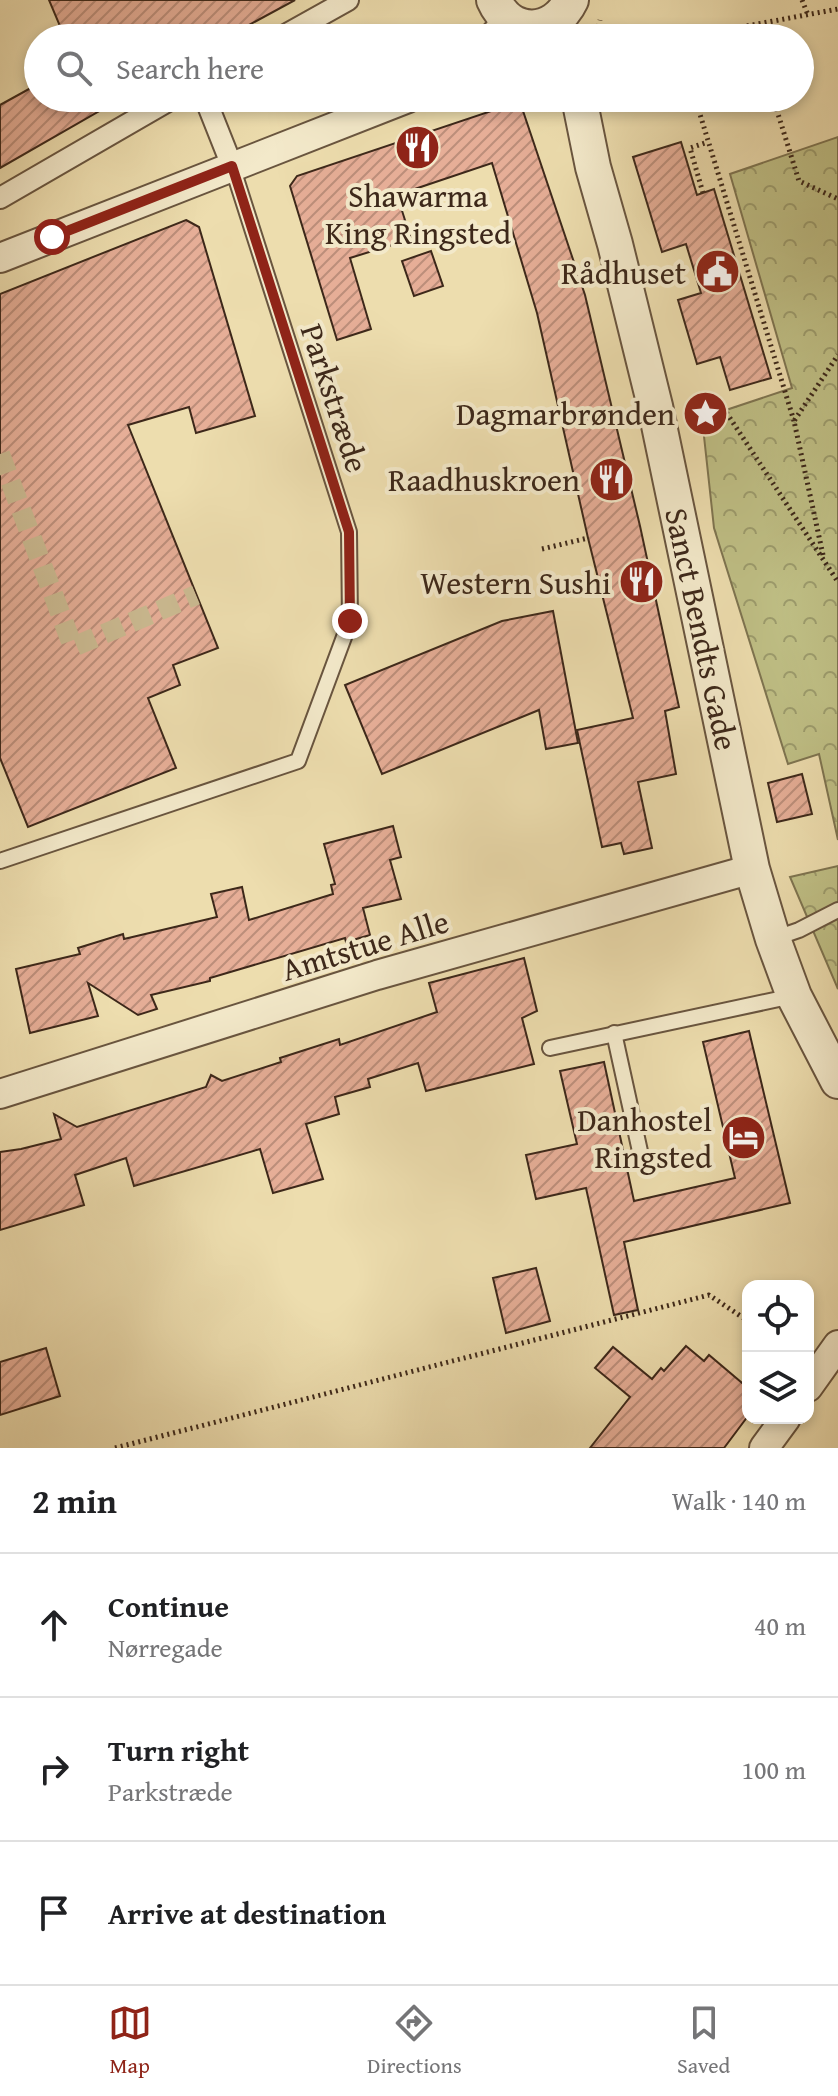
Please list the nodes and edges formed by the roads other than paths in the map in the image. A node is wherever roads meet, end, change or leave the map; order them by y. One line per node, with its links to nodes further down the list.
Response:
1 (348, 0): 2 (street)
2 (305, 24)
3 (149, 112): 10 (street)
4 (211, 112): 8 (street)
5 (372, 112): 8 (street)
6 (567, 112): 9 (street, Sanct Bendts Gade)
7 (582, 112): 9 (street, Sanct Bendts Gade)
8 (232, 166): 11 (street); 12 (lane, Parkstræde)
9 (593, 167): 13 (street, Sanct Bendts Gade)
10 (0, 198)
11 (0, 258)
12 (0, 861)
13 (752, 869): 15 (street, Sanct Bendts Gade); 20 (street, Amtstue Alle)
14 (838, 910): 15 (lane)
15 (773, 939): 16 (street, Sanct Bendts Gade)
16 (794, 996): 17 (lane); 19 (street, Sanct Bendts Gade)
17 (614, 1033): 18 (lane); 21 (lane)
18 (550, 1048)
19 (838, 1081)
20 (0, 1094)
21 (643, 1165)
22 (838, 1345): 23 (street)
23 (814, 1379)
24 (782, 1424): 25 (street)
25 (764, 1448)

